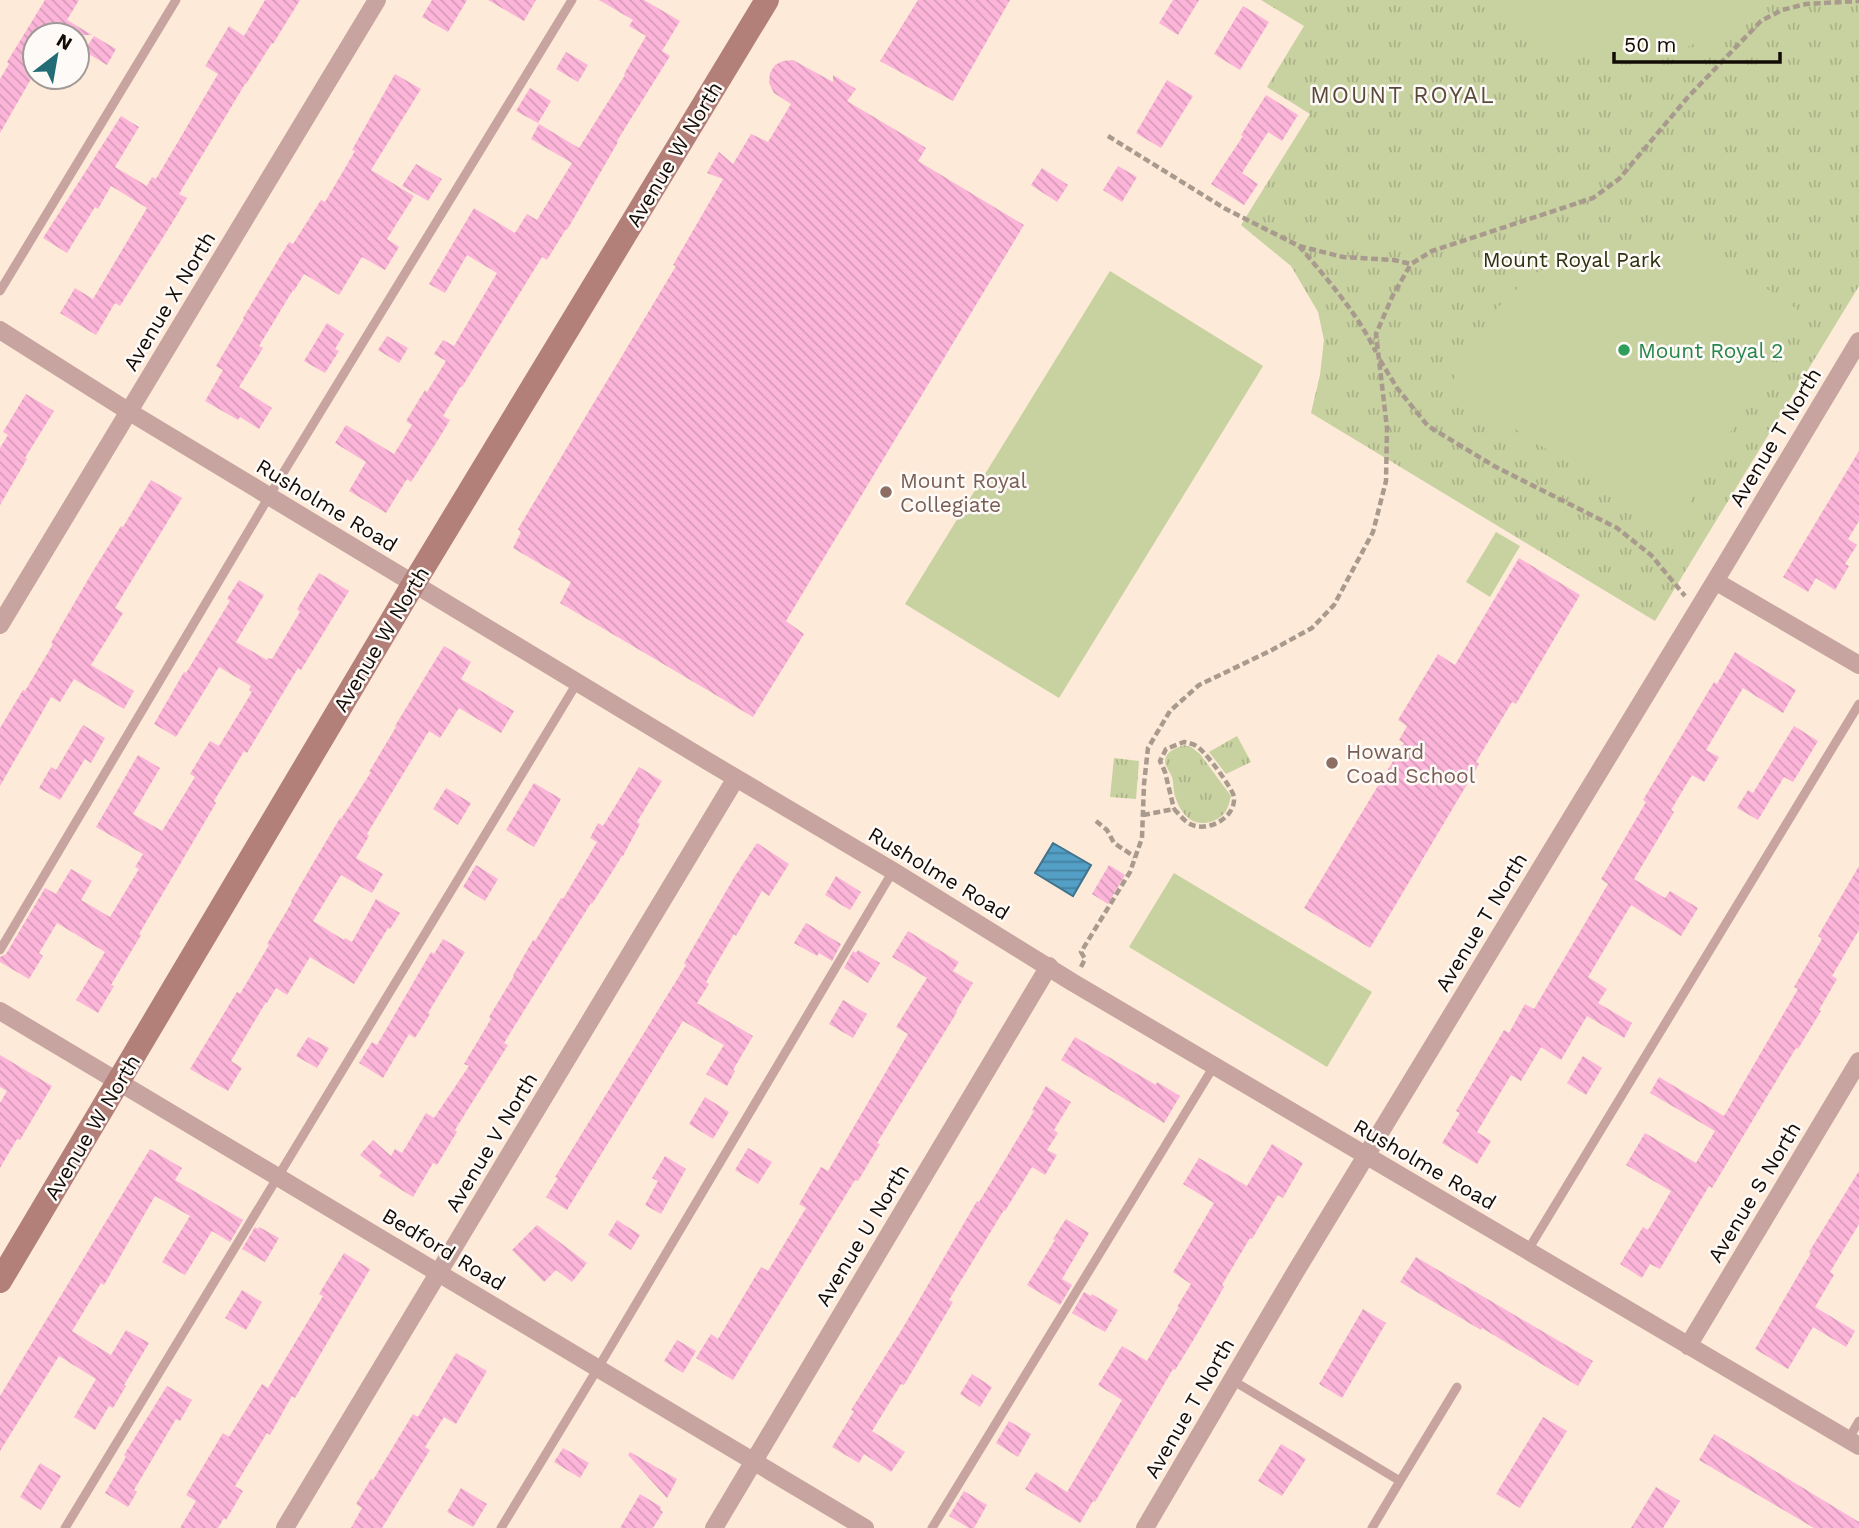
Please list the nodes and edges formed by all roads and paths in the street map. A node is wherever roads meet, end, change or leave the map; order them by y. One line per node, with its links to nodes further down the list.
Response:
1 (176, 0): 9 (lane)
2 (377, 0): 13 (street, Avenue X North)
3 (572, 0): 14 (lane)
4 (1859, 1): 8 (path)
5 (759, 3): 16 (street, Avenue W North)
6 (1108, 136): 7 (path)
7 (1299, 246): 8 (path); 12 (path)
8 (1411, 264): 12 (path)
9 (0, 291)
10 (0, 330): 13 (street, Rusholme Road)
11 (1859, 341): 15 (street, Avenue T North)
12 (1378, 356): 17 (path); 24 (path)
13 (128, 411): 14 (street, Rusholme Road); 18 (street, Avenue X North)
14 (270, 497): 16 (street, Rusholme Road); 28 (lane)
15 (1715, 581): 17 (street, Avenue T North); 19 (street)
16 (414, 583): 20 (street, Rusholme Road); 34 (street, Avenue W North)
17 (1699, 607): 35 (street, Avenue T North)
18 (0, 625)
19 (1859, 665)
20 (577, 683): 22 (street, Rusholme Road); 36 (lane)
21 (1859, 704): 37 (lane)
22 (736, 778): 27 (street, Rusholme Road); 38 (street, Avenue V North)
23 (1174, 809): 23 (path); 24 (path)
24 (1143, 815): 26 (path)
25 (1096, 821): 26 (path)
26 (1135, 857): 30 (path)
27 (893, 871): 29 (street, Rusholme Road); 41 (lane)
28 (0, 950)
29 (1049, 966): 30 (street, Rusholme Road); 46 (street, Avenue U North)
30 (1072, 982): 33 (street, Rusholme Road)
31 (0, 1011): 34 (street, Bedford Road)
32 (1859, 1061): 40 (street, Avenue S North)
33 (1214, 1066): 35 (street, Rusholme Road); 53 (lane)
34 (118, 1081): 36 (street, Bedford Road); 39 (street, Avenue W North)
35 (1366, 1156): 37 (street, Rusholme Road); 42 (street, Avenue T North)
36 (278, 1177): 38 (street, Bedford Road); 48 (lane)
37 (1528, 1250): 40 (street, Rusholme Road)
38 (439, 1273): 41 (street, Bedford Road); 49 (street, Avenue V North)
39 (0, 1281)
40 (1688, 1346): 45 (street, Rusholme Road)
41 (598, 1368): 46 (street, Bedford Road); 50 (lane)
42 (1232, 1380): 47 (lane); 54 (street, Avenue T North)
43 (1457, 1387): 47 (lane)
44 (1859, 1421): 45 (lane)
45 (1854, 1443)
46 (754, 1461): 51 (street, Avenue U North); 52 (street, Bedford Road)
47 (1400, 1482): 55 (lane)
48 (65, 1528)
49 (285, 1528)
50 (501, 1528)
51 (714, 1528)
52 (865, 1528)
53 (932, 1528)
54 (1145, 1528)
55 (1372, 1528)

